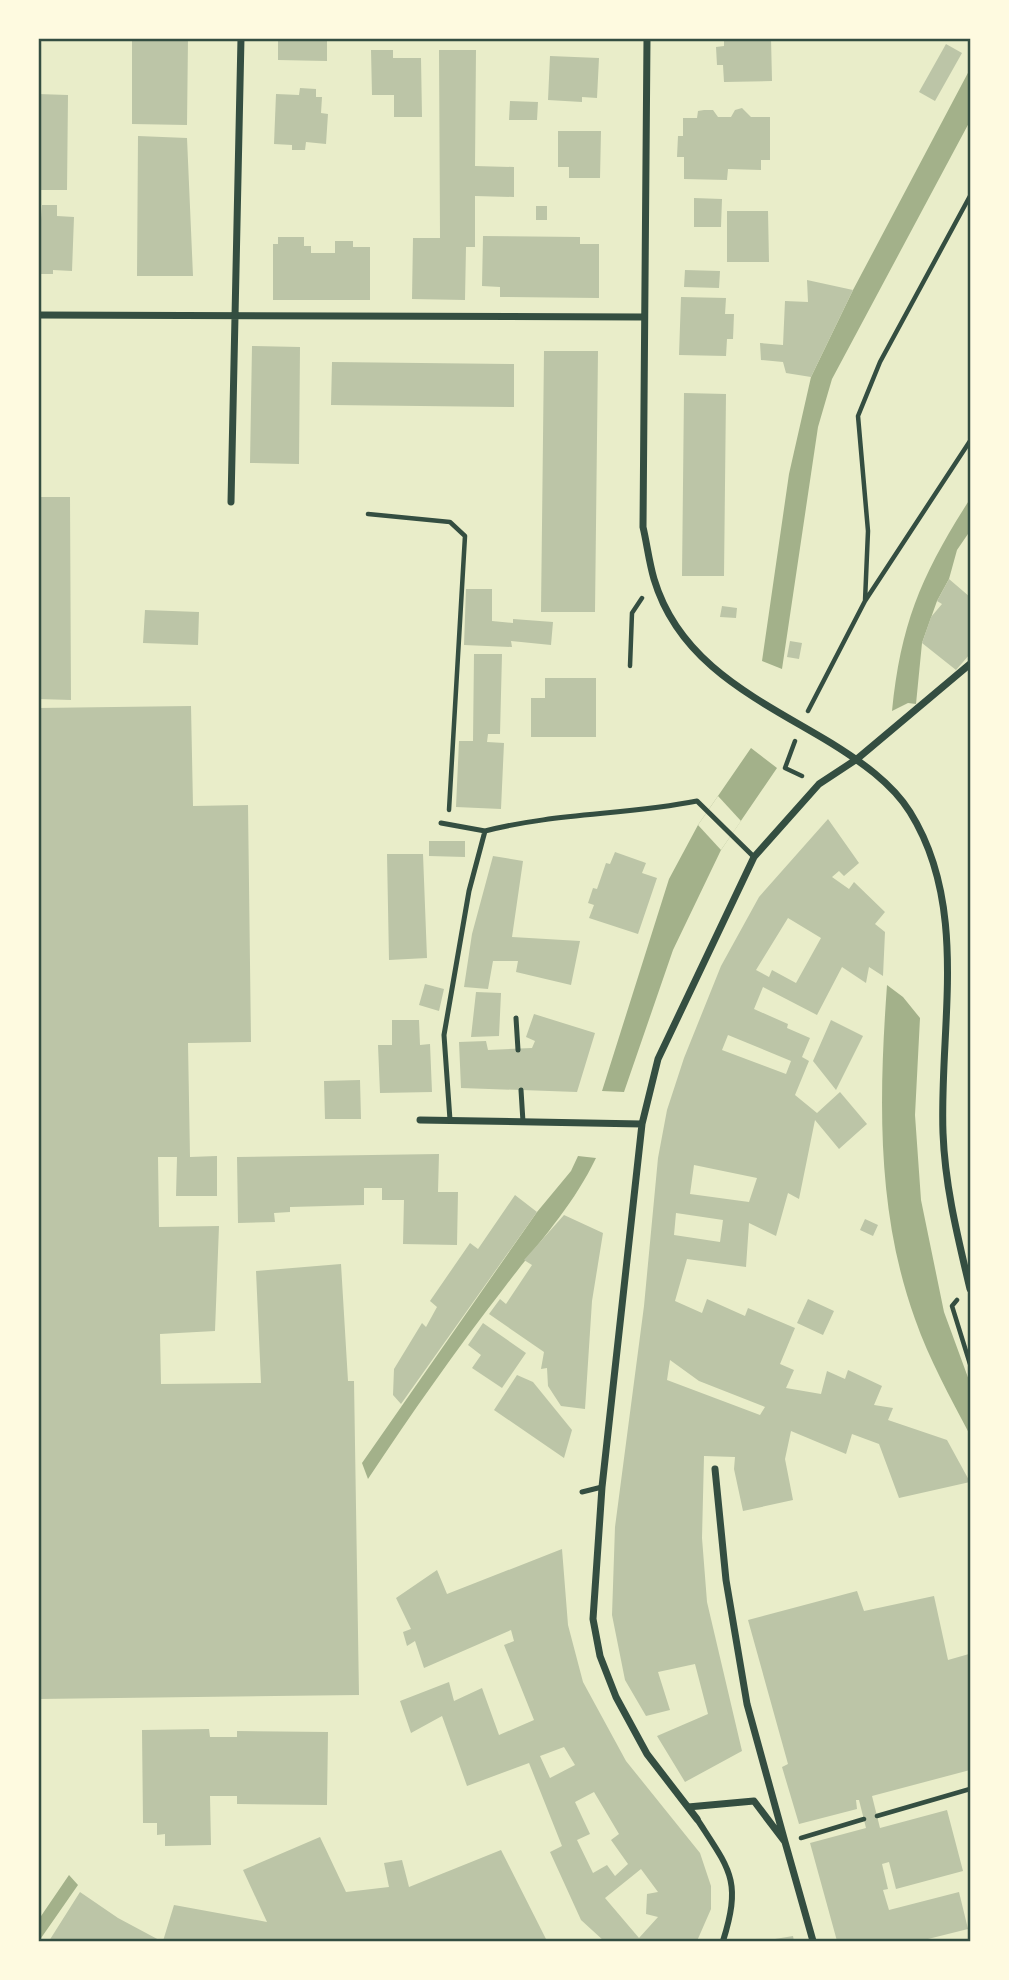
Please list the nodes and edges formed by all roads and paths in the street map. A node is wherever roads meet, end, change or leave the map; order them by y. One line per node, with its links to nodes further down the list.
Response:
1 (242, 38): 5 (street)
2 (647, 38): 6 (street)
3 (971, 196): 11 (path)
4 (38, 316): 5 (street)
5 (237, 316): 6 (street); 8 (street)
6 (644, 317): 10 (street)
7 (971, 441): 11 (path)
8 (231, 502)
9 (368, 514): 17 (path)
10 (654, 580): 13 (path); 14 (street)
11 (866, 601): 14 (path)
12 (971, 664): 15 (street)
13 (630, 666)
14 (801, 725): 15 (street); 16 (path)
15 (857, 759): 16 (street); 27 (street)
16 (818, 784): 19 (street)
17 (445, 824): 18 (lane)
18 (485, 831): 19 (lane); 24 (lane)
19 (754, 857): 26 (street)
20 (516, 1018): 21 (lane)
21 (518, 1050)
22 (521, 1090): 25 (lane)
23 (421, 1120): 24 (street)
24 (450, 1121): 25 (street)
25 (523, 1122): 26 (street)
26 (642, 1124): 30 (street)
27 (970, 1288): 28 (path)
28 (971, 1364)
29 (715, 1469): 37 (street)
30 (602, 1487): 31 (lane); 33 (street)
31 (582, 1492)
32 (971, 1789): 34 (path)
33 (688, 1807): 35 (street); 37 (street)
34 (877, 1816)
35 (697, 1819): 39 (street)
36 (864, 1819): 37 (path)
37 (785, 1842): 38 (street)
38 (813, 1939)
39 (723, 1941)

